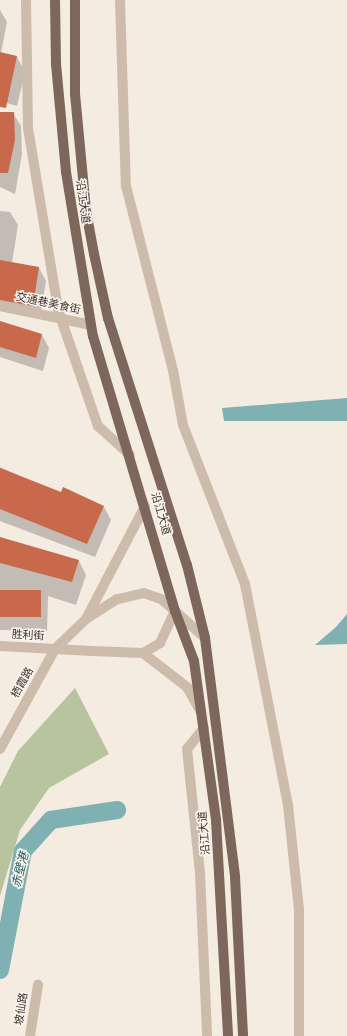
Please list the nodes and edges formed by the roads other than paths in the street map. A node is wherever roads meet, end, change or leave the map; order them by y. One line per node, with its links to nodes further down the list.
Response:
1 (26, 0): 6 (street)
2 (55, 0): 7 (main road, 沿江大道)
3 (75, 0): 12 (main road, 沿江大道)
4 (120, 0): 24 (street)
5 (0, 306): 6 (street, 交通巷美食街)
6 (62, 319): 7 (street, 交通巷美食街); 8 (street)
7 (91, 326): 8 (main road, 沿江大道)
8 (130, 455): 9 (main road, 沿江大道)
9 (146, 506): 10 (main road, 沿江大道); 11 (street)
10 (175, 611): 11 (street); 12 (street); 15 (street); 16 (main road, 沿江大道)
11 (86, 619): 14 (street, 栖霞路)
12 (205, 638): 23 (main road, 沿江大道)
13 (0, 646): 14 (street, 胜利街)
14 (55, 649): 15 (street, 胜利街); 18 (street, 栖霞路)
15 (143, 653): 16 (street)
16 (202, 714): 17 (main road, 沿江大道)
17 (204, 728): 21 (street); 22 (main road, 沿江大道)
18 (0, 749)
19 (38, 985): 20 (street, 坡仙路)
20 (30, 1036)
21 (207, 1036)
22 (228, 1036)
23 (244, 1036)
24 (299, 1036)

